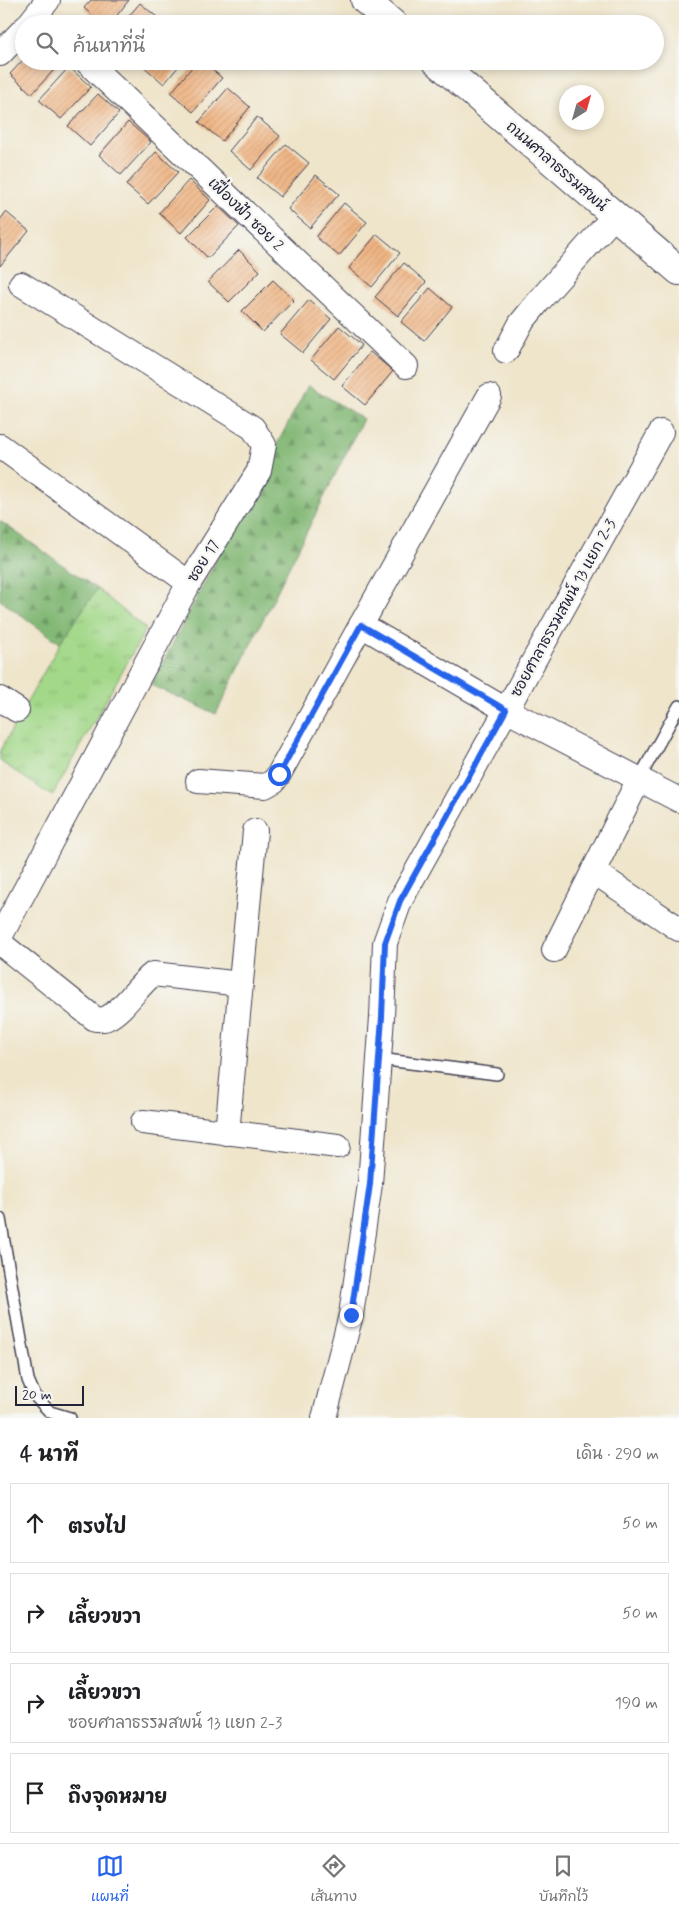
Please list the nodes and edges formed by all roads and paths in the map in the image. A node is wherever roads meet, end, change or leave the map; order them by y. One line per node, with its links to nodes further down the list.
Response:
1 (365, 0): 2 (street)
2 (382, 15)
3 (15, 39): 4 (street)
4 (0, 54)
5 (95, 70): 11 (street, เฟื่องฟ้า ซอย 2)
6 (446, 70): 7 (street, ถนนศาลาธรรมสพน์)
7 (614, 216): 8 (street, ถนนศาลาธรรมสพน์); 10 (street)
8 (675, 261)
9 (21, 284): 15 (street, ซอย 17)
10 (506, 350)
11 (406, 366)
12 (489, 396): 16 (street)
13 (661, 432): 18 (street, ซอยศาลาธรรมสพน์ 13 แยก 2-3)
14 (0, 446): 15 (street)
15 (189, 583): 25 (street, ซอย 17)
16 (361, 625): 18 (street); 20 (street)
17 (679, 706): 19 (lane)
18 (506, 710): 19 (street); 29 (street, ซอยศาลาธรรมสพน์ 13 แยก 2-3)
19 (639, 779): 21 (street); 23 (street)
20 (198, 781)
21 (679, 800)
22 (255, 831): 28 (street)
23 (593, 871): 24 (street); 27 (street)
24 (679, 929)
25 (0, 937)
26 (0, 943): 28 (street)
27 (554, 950)
28 (241, 984): 32 (street)
29 (379, 1059): 30 (lane); 36 (street, ซอยศาลาธรรมสพน์ 13 แยก 2-3)
30 (497, 1074)
31 (142, 1122): 32 (street)
32 (227, 1133): 33 (street)
33 (338, 1146)
34 (0, 1219): 35 (lane)
35 (70, 1418)
36 (324, 1418)

